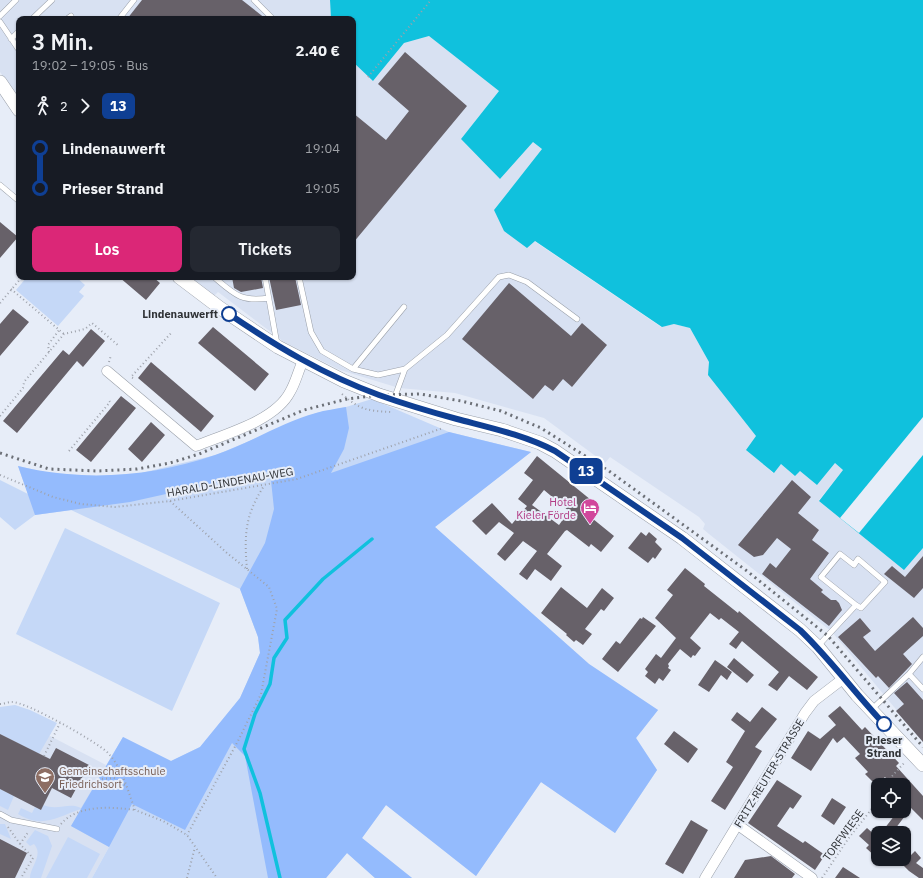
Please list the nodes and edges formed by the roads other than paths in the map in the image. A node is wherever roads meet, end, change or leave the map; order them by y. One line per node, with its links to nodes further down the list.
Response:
1 (16, 0): 5 (lane)
2 (52, 0): 6 (lane)
3 (134, 0): 7 (lane)
4 (254, 0): 8 (lane)
5 (0, 16)
6 (35, 16)
7 (122, 16)
8 (270, 16)
9 (0, 22): 11 (lane)
10 (16, 34): 11 (lane)
11 (11, 39): 12 (lane)
12 (16, 46)
13 (0, 82): 14 (street)
14 (16, 106)
15 (0, 185): 16 (lane)
16 (16, 198)
17 (182, 280): 24 (street)
18 (217, 280): 21 (lane)
19 (266, 280): 21 (lane)
20 (300, 280): 26 (lane)
21 (269, 298): 24 (lane)
22 (404, 307): 26 (lane)
23 (576, 319): 27 (lane)
24 (278, 347): 25 (street)
25 (303, 361): 28 (street); 29 (street)
26 (353, 369): 27 (lane)
27 (405, 369): 29 (lane)
28 (106, 371)
29 (394, 400): 31 (street)
30 (856, 605): 30 (lane); 31 (lane)
31 (818, 647): 34 (street)
32 (923, 657): 33 (lane)
33 (909, 674): 35 (lane); 36 (lane)
34 (844, 678): 36 (street); 39 (street, FRITZ-REUTER-STRASSE)
35 (923, 689)
36 (871, 710): 37 (street)
37 (918, 758)
38 (0, 814): 40 (lane)
39 (738, 825): 41 (street, FRITZ-REUTER-STRASSE); 42 (street)
40 (57, 830)
41 (705, 878)
42 (812, 878)

